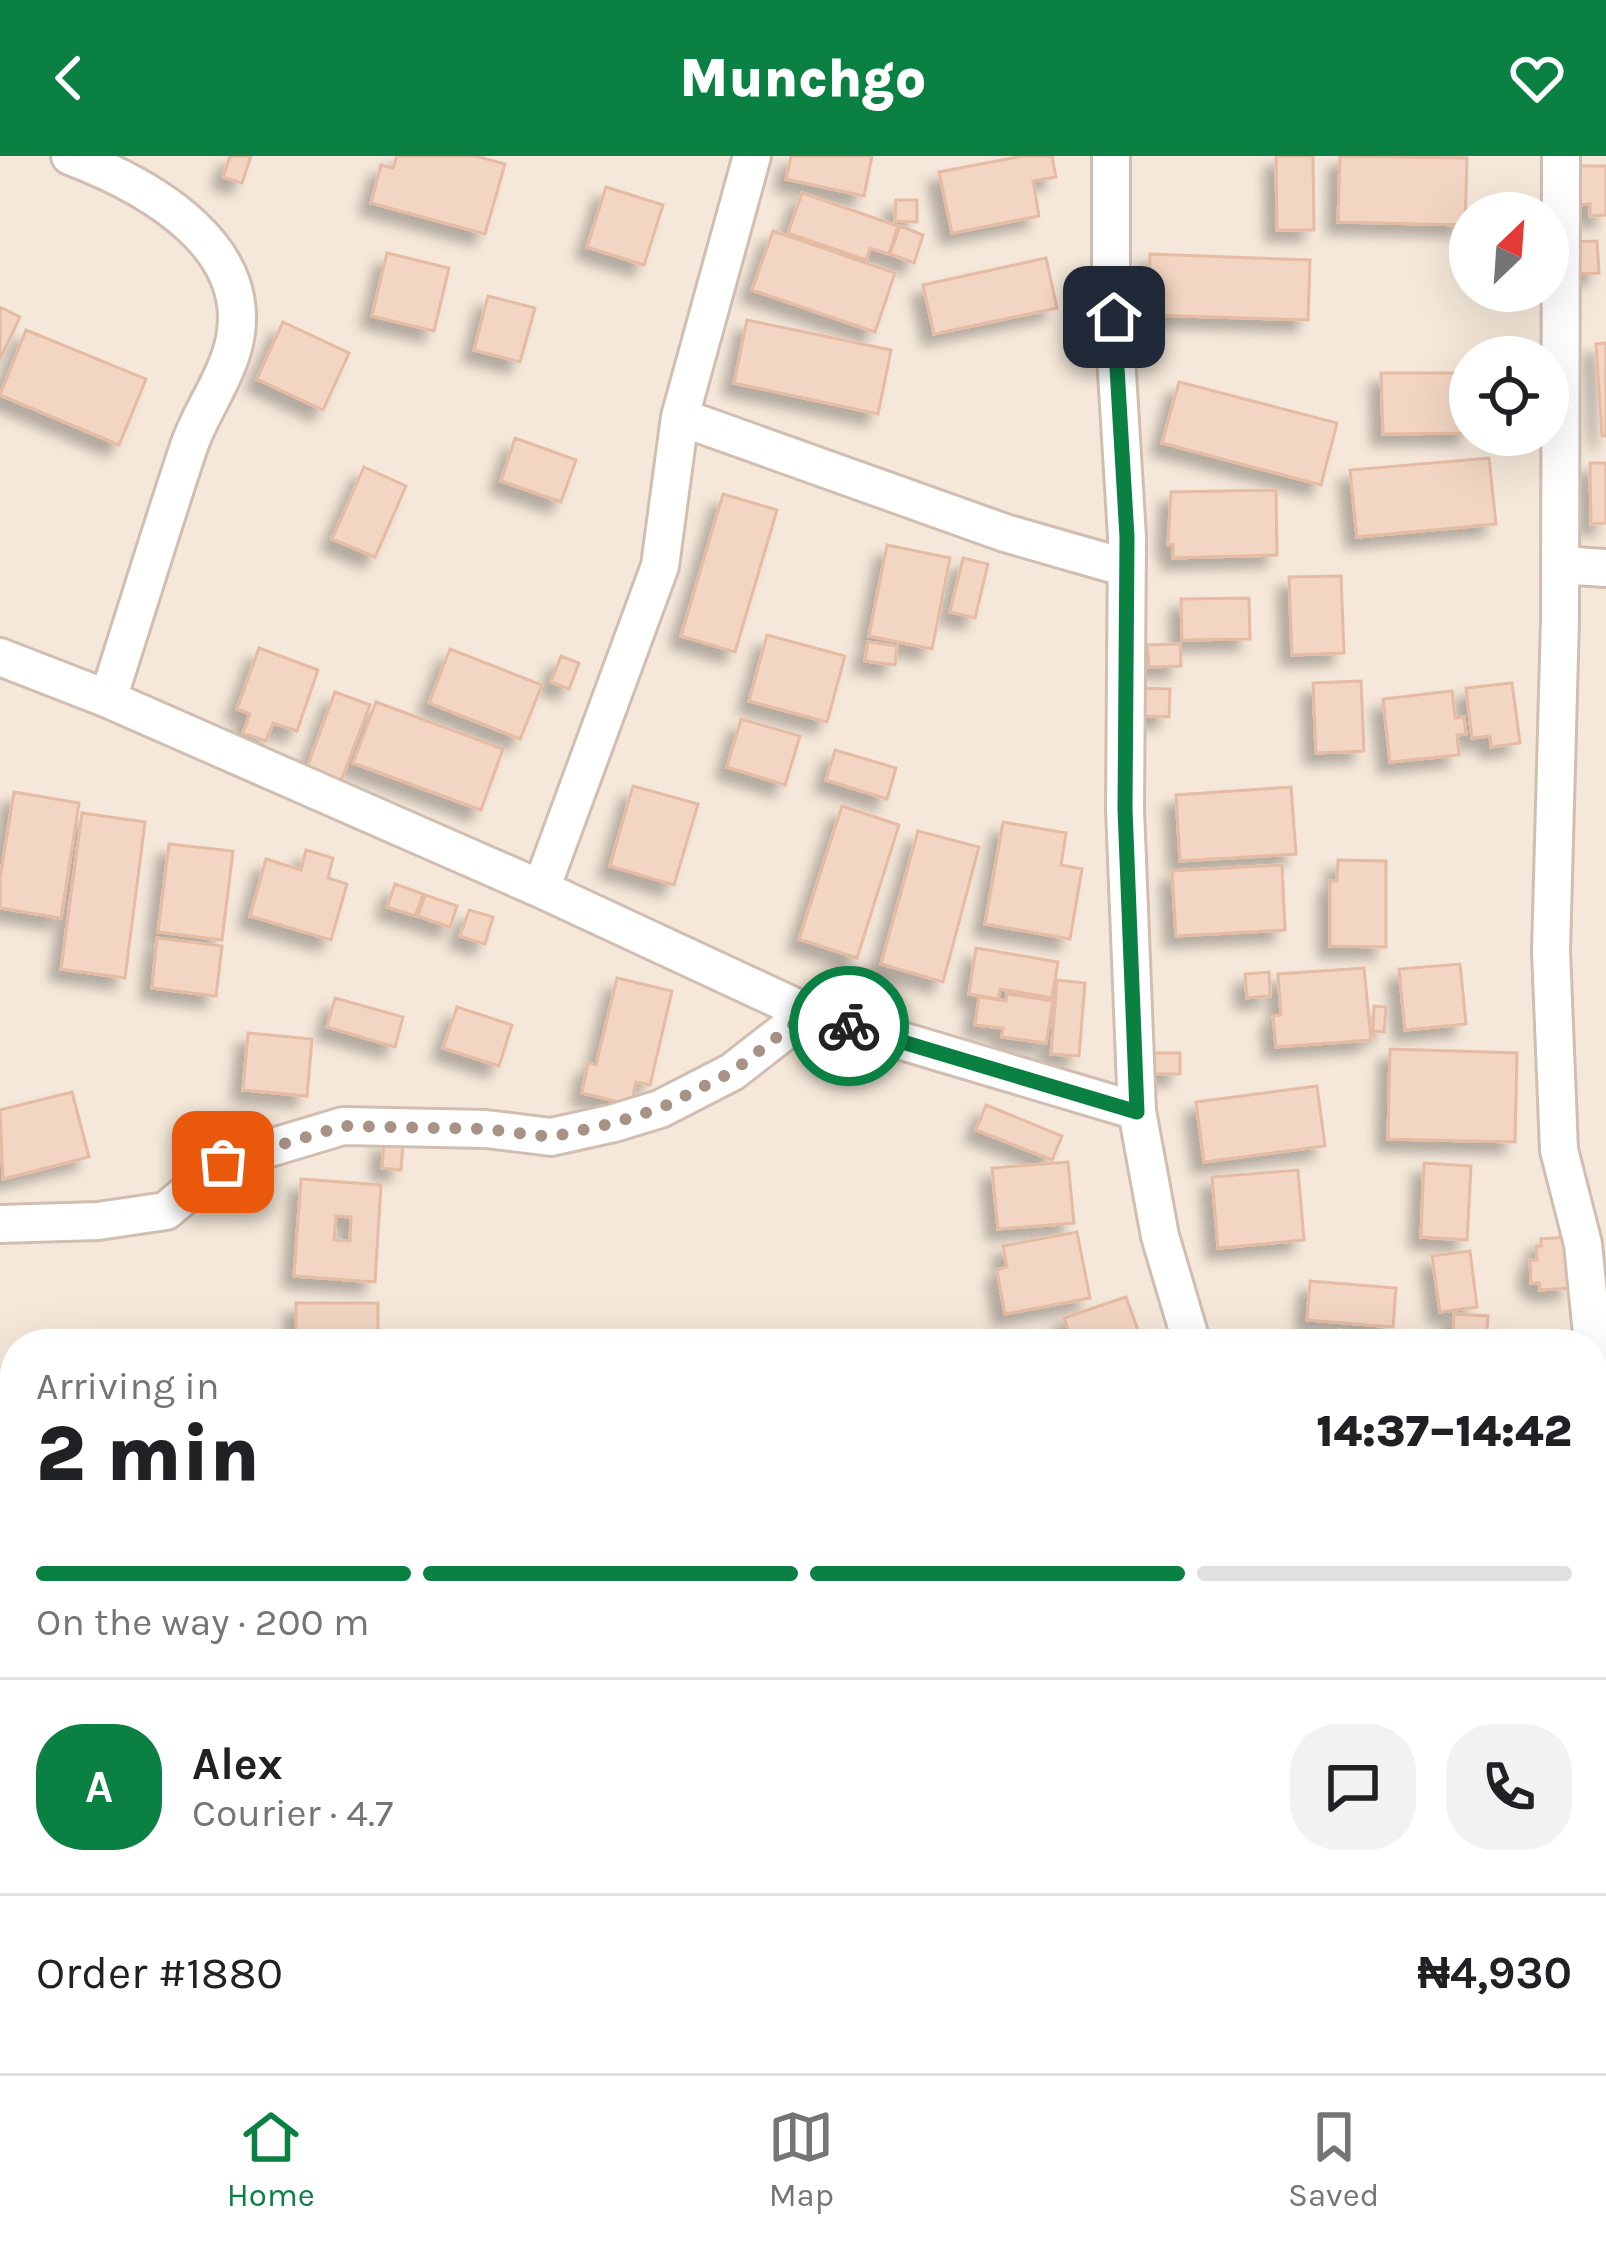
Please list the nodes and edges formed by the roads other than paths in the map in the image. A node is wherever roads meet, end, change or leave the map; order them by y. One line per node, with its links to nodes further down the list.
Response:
1 (70, 156): 10 (street)
2 (752, 156): 5 (street)
3 (1111, 156): 7 (street)
4 (1561, 156): 6 (street)
5 (680, 417): 7 (street); 11 (street)
6 (1560, 566): 8 (street); 16 (street)
7 (1127, 568): 13 (street)
8 (1606, 568)
9 (0, 657): 10 (street)
10 (109, 699): 11 (street)
11 (541, 890): 12 (street)
12 (808, 1013): 13 (street); 14 (street)
13 (1137, 1112): 15 (street)
14 (0, 1224)
15 (1188, 1329)
16 (1591, 1329)

